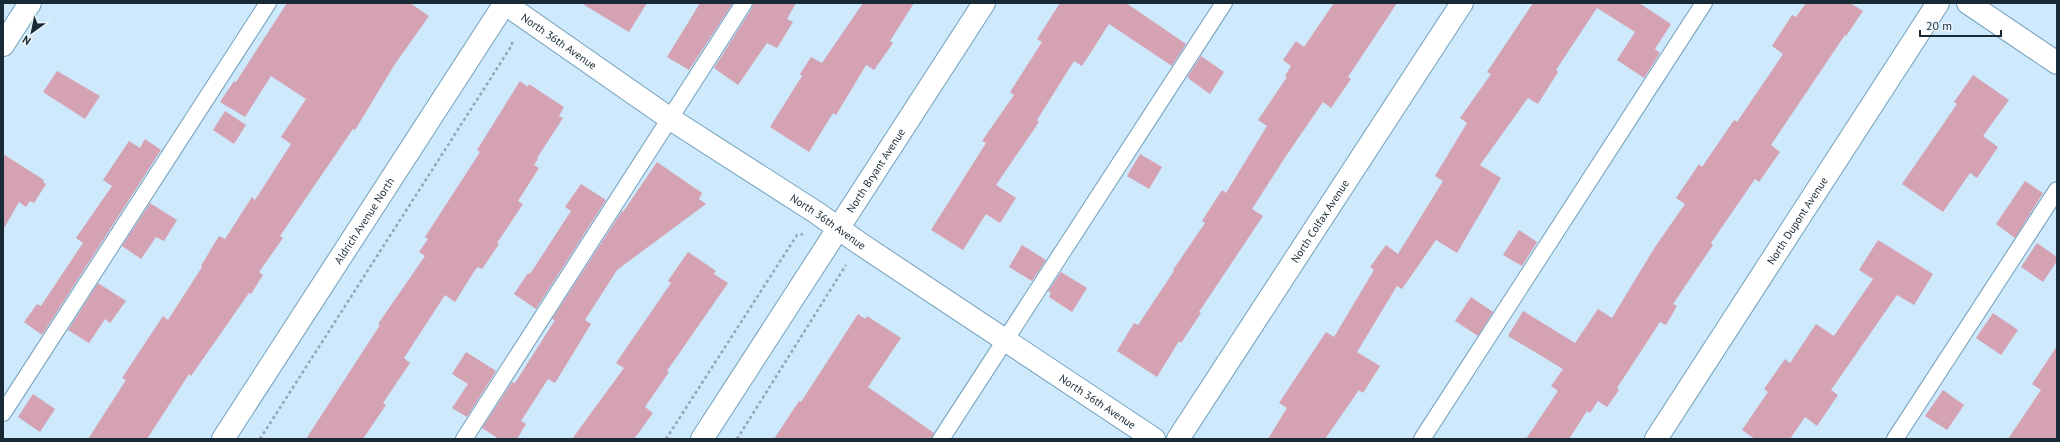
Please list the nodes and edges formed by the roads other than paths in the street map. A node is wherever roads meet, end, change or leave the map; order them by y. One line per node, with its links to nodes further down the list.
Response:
1 (30, 3): 11 (street)
2 (268, 3): 17 (lane)
3 (505, 3): 13 (street, North 36th Avenue); 18 (street, Aldrich Avenue North)
4 (744, 3): 13 (lane)
5 (984, 3): 15 (street, North Bryant Avenue)
6 (1224, 3): 16 (lane)
7 (1462, 3): 23 (street, North Colfax Avenue)
8 (1704, 3): 24 (lane)
9 (1938, 3): 25 (street, North Dupont Avenue)
10 (1968, 3): 12 (street)
11 (3, 45)
12 (2057, 63)
13 (669, 118): 15 (street, North 36th Avenue); 19 (lane)
14 (2057, 190): 26 (lane)
15 (839, 228): 16 (street, North 36th Avenue); 20 (street, North Bryant Avenue)
16 (1004, 340): 21 (lane); 22 (street, North 36th Avenue)
17 (3, 413)
18 (223, 439)
19 (464, 439)
20 (702, 439)
21 (941, 439)
22 (1154, 439)
23 (1178, 439)
24 (1422, 439)
25 (1656, 439)
26 (1895, 439)

